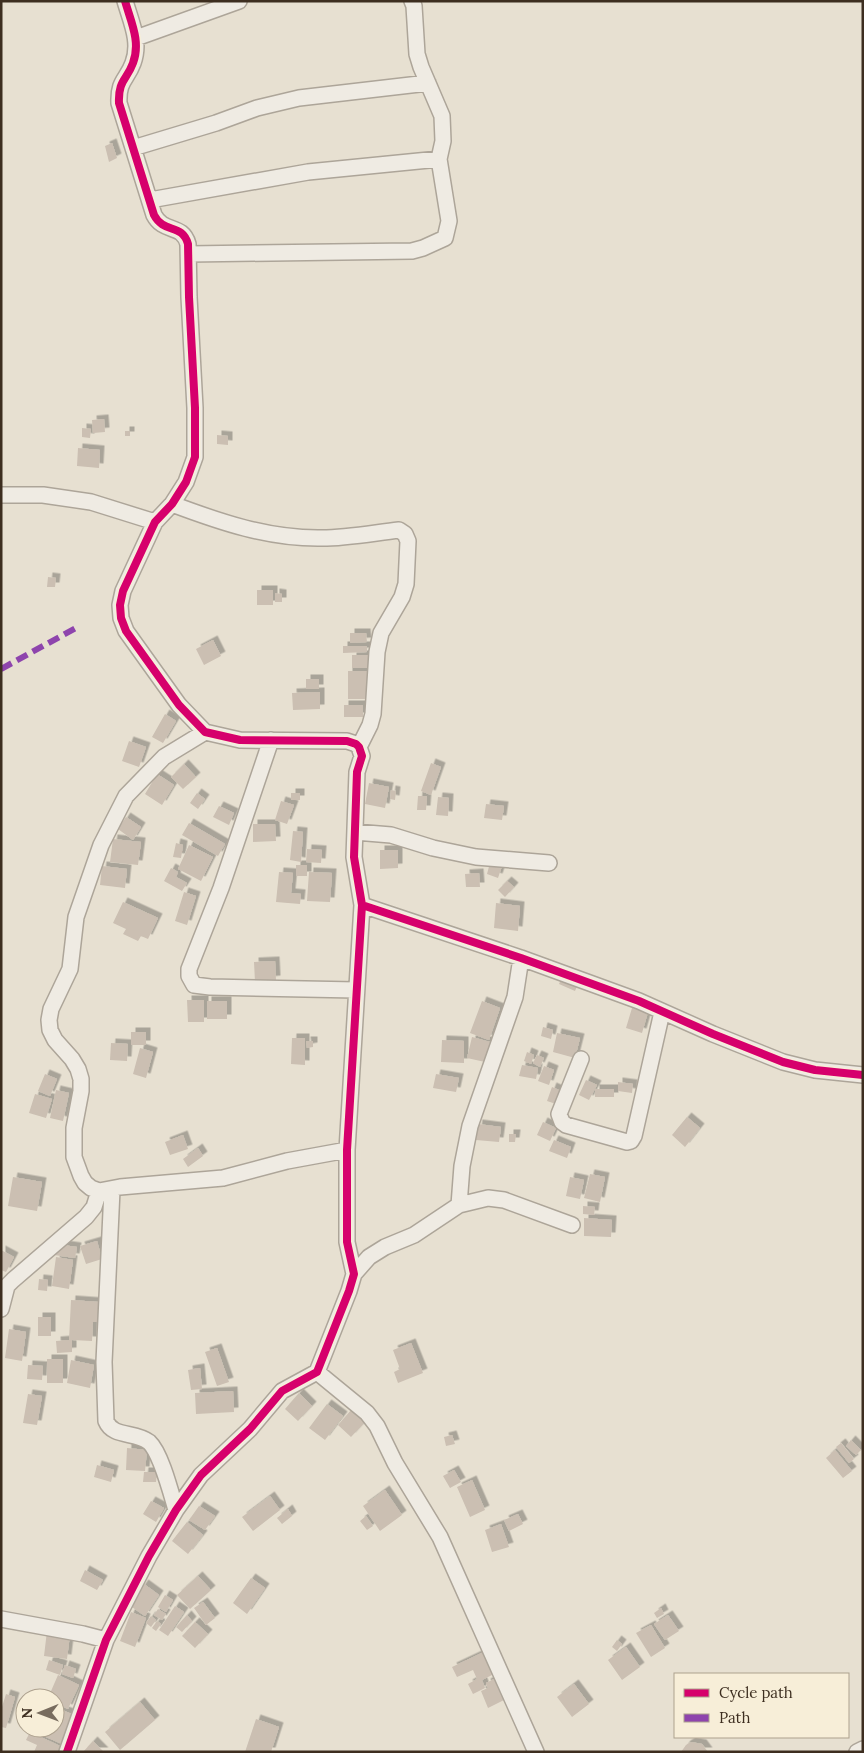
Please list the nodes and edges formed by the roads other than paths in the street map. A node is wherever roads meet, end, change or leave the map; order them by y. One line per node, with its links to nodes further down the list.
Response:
1 (125, 1): 4 (street)
2 (239, 1): 4 (street)
3 (412, 1): 5 (street)
4 (136, 38): 6 (street)
5 (428, 83): 6 (street); 7 (street)
6 (133, 148): 8 (street)
7 (439, 158): 8 (street); 9 (street)
8 (150, 200): 9 (street)
9 (188, 254): 11 (street)
10 (1, 495): 12 (street)
11 (172, 504): 12 (street); 15 (street)
12 (155, 522): 13 (street)
13 (205, 732): 14 (street); 25 (street)
14 (271, 740): 15 (street); 20 (street)
15 (359, 747): 16 (street)
16 (355, 832): 17 (street); 18 (street)
17 (549, 863)
18 (362, 905): 19 (street); 20 (street)
19 (521, 958): 21 (street); 26 (street)
20 (356, 990): 24 (street)
21 (662, 1012): 22 (street); 23 (street)
22 (581, 1059)
23 (863, 1075)
24 (347, 1150): 25 (street); 28 (street)
25 (105, 1190): 29 (street); 31 (street)
26 (459, 1205): 27 (street); 28 (street)
27 (572, 1225)
28 (354, 1274): 30 (street)
29 (1, 1309)
30 (317, 1372): 31 (street); 36 (street)
31 (176, 1510): 33 (street)
32 (1, 1620): 33 (street)
33 (106, 1640): 35 (street)
34 (863, 1748): 37 (street)
35 (68, 1752)
36 (536, 1752)
37 (857, 1752)

